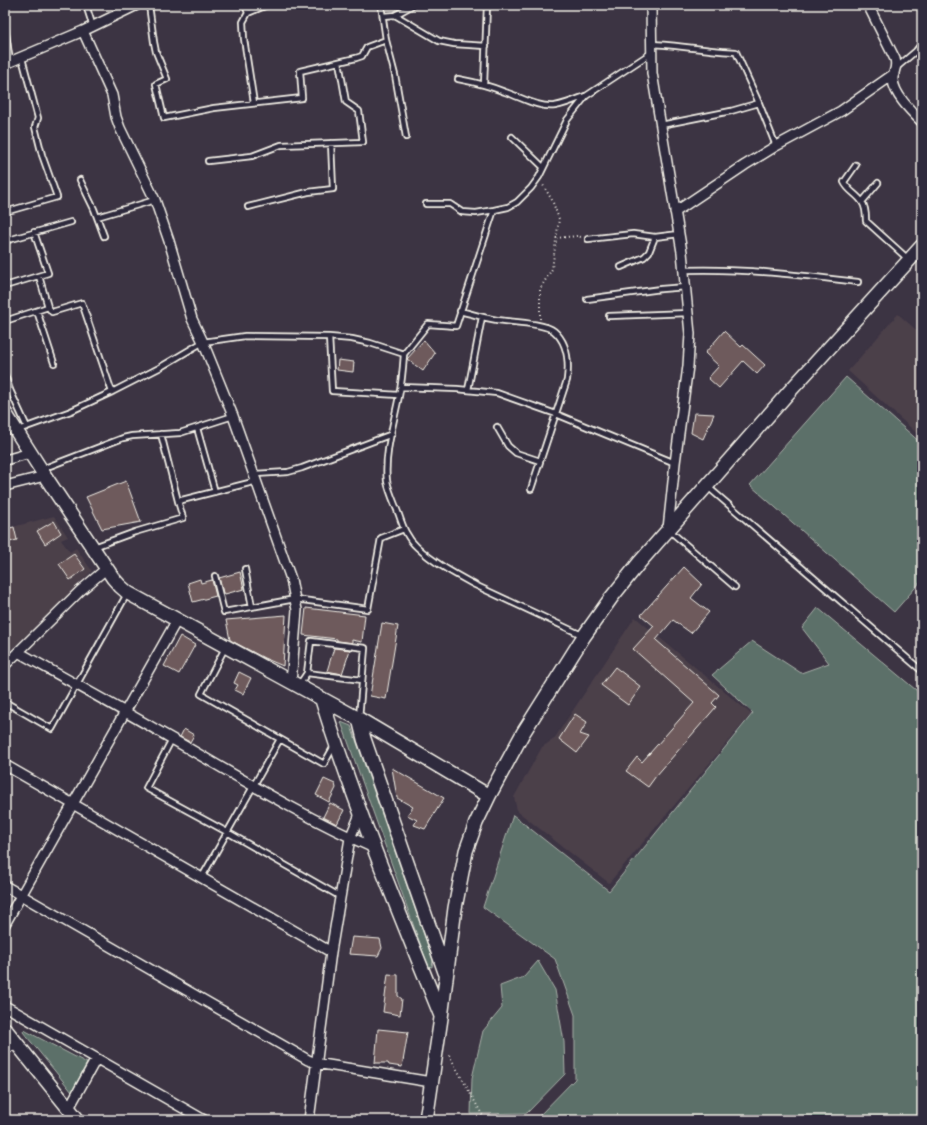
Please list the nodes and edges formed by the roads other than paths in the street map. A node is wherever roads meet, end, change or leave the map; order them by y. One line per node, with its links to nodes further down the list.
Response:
1 (86, 5): 15 (lane)
2 (137, 5): 15 (street)
3 (149, 5): 30 (lane)
4 (245, 5): 11 (lane)
5 (267, 5): 11 (lane)
6 (381, 5): 13 (lane)
7 (413, 5): 12 (lane)
8 (487, 5): 20 (lane)
9 (651, 5): 19 (street)
10 (868, 5): 25 (street)
11 (248, 13): 30 (lane)
12 (395, 15): 13 (lane); 20 (lane)
13 (383, 16): 17 (lane)
14 (5, 26): 24 (lane)
15 (93, 27): 16 (street)
16 (83, 32): 22 (street); 42 (street)
17 (386, 40): 23 (lane); 33 (lane)
18 (922, 43): 25 (lane)
19 (651, 44): 21 (street); 29 (lane)
20 (486, 46): 27 (lane)
21 (651, 54): 28 (lane); 32 (street)
22 (22, 58): 24 (street); 47 (lane)
23 (339, 62): 30 (lane); 35 (lane)
24 (8, 63)
25 (895, 71): 31 (street); 36 (street)
26 (458, 79): 27 (lane)
27 (484, 85): 28 (lane)
28 (586, 96): 39 (lane)
29 (759, 103): 32 (lane); 36 (lane)
30 (254, 104)
31 (922, 122)
32 (661, 125): 48 (street)
33 (406, 137)
34 (512, 137): 39 (lane)
35 (332, 143): 37 (lane); 45 (lane)
36 (776, 146): 48 (street)
37 (208, 161)
38 (856, 165): 43 (lane)
39 (543, 167): 46 (lane)
40 (80, 180): 49 (lane)
41 (878, 183): 43 (lane)
42 (155, 200): 49 (lane); 74 (street)
43 (862, 202): 58 (lane)
44 (426, 204): 46 (lane)
45 (248, 207)
46 (494, 210): 68 (lane)
47 (5, 212)
48 (675, 212): 52 (street)
49 (97, 217): 53 (lane)
50 (71, 222): 51 (lane)
51 (34, 232): 56 (lane); 61 (lane)
52 (679, 234): 54 (lane); 60 (street)
53 (104, 236)
54 (655, 236): 55 (lane); 59 (lane)
55 (588, 239)
56 (5, 241)
57 (922, 246): 58 (street)
58 (909, 260): 96 (street)
59 (621, 267)
60 (684, 270): 62 (lane); 64 (street)
61 (39, 276): 63 (lane); 66 (lane)
62 (858, 282)
63 (5, 286)
64 (686, 287): 65 (lane); 69 (street)
65 (587, 299)
66 (48, 307): 67 (lane); 80 (lane)
67 (37, 311): 72 (lane); 76 (lane)
68 (460, 311): 71 (lane); 75 (lane)
69 (689, 313): 70 (lane); 93 (street)
70 (609, 316)
71 (482, 317): 79 (lane); 83 (lane)
72 (5, 321)
73 (329, 337): 74 (lane); 75 (lane); 81 (lane)
74 (204, 342): 80 (lane); 84 (street)
75 (404, 354): 78 (lane)
76 (54, 364)
77 (5, 375): 86 (lane)
78 (401, 386): 79 (lane); 81 (lane)
79 (468, 390): 83 (lane)
80 (112, 392): 86 (lane)
81 (399, 395): 89 (lane)
82 (5, 412): 86 (street)
83 (556, 414): 92 (lane); 93 (lane)
84 (234, 416): 87 (lane); 95 (street)
85 (497, 427): 92 (lane)
86 (22, 428): 90 (street)
87 (197, 428): 88 (lane); 99 (lane)
88 (161, 434): 94 (lane); 100 (lane)
89 (392, 434): 95 (lane); 101 (lane)
90 (30, 453): 91 (street); 94 (street)
91 (5, 460)
92 (540, 462): 98 (lane)
93 (675, 463): 102 (street)
94 (42, 473): 97 (street); 103 (street)
95 (256, 478): 99 (lane); 109 (street)
96 (707, 485): 102 (street); 116 (lane)
97 (5, 486)
98 (531, 489)
99 (215, 492): 100 (lane)
100 (178, 501): 103 (lane)
101 (404, 529): 109 (lane); 112 (lane)
102 (668, 529): 107 (lane); 112 (street)
103 (93, 548): 104 (street)
104 (107, 568): 108 (street); 114 (street)
105 (245, 569): 110 (lane)
106 (215, 576): 110 (lane)
107 (735, 587)
108 (128, 593): 111 (street); 119 (lane)
109 (295, 599): 110 (lane); 120 (street)
110 (252, 607)
111 (177, 620): 113 (street); 123 (street)
112 (584, 636): 130 (street)
113 (226, 647): 120 (street); 126 (lane)
114 (18, 652): 115 (street); 119 (street)
115 (5, 665)
116 (922, 671)
117 (307, 673): 118 (lane); 118 (lane); 120 (lane)
118 (362, 680): 124 (lane)
119 (77, 685): 122 (lane); 123 (street)
120 (294, 685): 121 (street)
121 (322, 700): 124 (street); 127 (street)
122 (5, 702)
123 (125, 712): 125 (street); 131 (street)
124 (359, 719): 130 (street); 142 (street)
125 (172, 738): 129 (street); 133 (lane)
126 (280, 739): 127 (lane); 129 (lane)
127 (335, 744): 132 (street)
128 (5, 765): 131 (street)
129 (254, 786): 133 (lane); 134 (street)
130 (489, 796): 142 (street)
131 (73, 804): 136 (street); 138 (street)
132 (361, 812): 134 (street); 135 (street)
133 (227, 832): 136 (lane); 139 (lane)
134 (350, 838): 135 (street); 139 (street)
135 (374, 848): 144 (street)
136 (202, 877): 141 (street)
137 (5, 886): 138 (street)
138 (21, 895): 140 (street); 149 (street)
139 (341, 897): 141 (street)
140 (5, 924)
141 (331, 952): 149 (street)
142 (446, 974): 144 (street)
143 (5, 1006): 148 (street)
144 (441, 1018): 150 (street)
145 (5, 1029): 146 (street)
146 (16, 1042): 147 (street); 151 (street)
147 (5, 1050)
148 (96, 1059): 151 (street); 153 (street)
149 (316, 1063): 150 (street); 154 (street)
150 (431, 1082): 155 (street)
151 (69, 1108): 152 (street)
152 (78, 1120)
153 (204, 1120)
154 (308, 1120)
155 (426, 1120)

